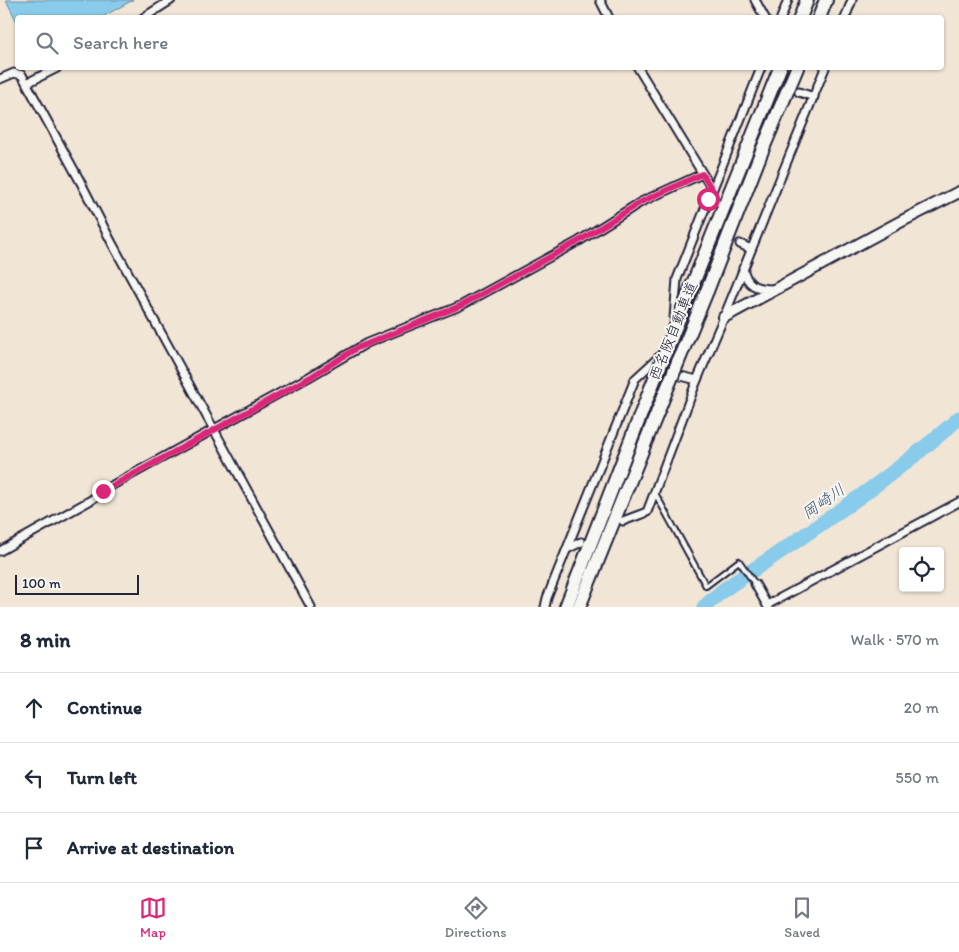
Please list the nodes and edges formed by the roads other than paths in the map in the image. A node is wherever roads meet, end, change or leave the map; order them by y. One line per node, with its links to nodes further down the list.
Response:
1 (171, 0): 8 (street)
2 (600, 0): 9 (street)
3 (755, 0): 10 (street)
4 (788, 0): 11 (street)
5 (807, 0): 12 (highway)
6 (826, 0): 13 (highway)
7 (852, 0): 14 (street)
8 (148, 15)
9 (608, 15)
10 (763, 15)
11 (782, 15)
12 (801, 15)
13 (820, 15)
14 (846, 15)
15 (53, 70): 22 (street)
16 (639, 70): 25 (street)
17 (760, 70): 26 (street)
18 (779, 70): 45 (highway, 西名阪自動車道, bridge)
19 (796, 70): 45 (highway, 西名阪自動車道, bridge)
20 (824, 70): 24 (street)
21 (0, 79): 22 (street)
22 (27, 83): 37 (street)
23 (799, 92): 24 (street)
24 (814, 96): 31 (street)
25 (702, 174): 26 (street); 37 (street)
26 (712, 189): 28 (street)
27 (959, 192): 33 (street)
28 (708, 199): 29 (street); 35 (street)
29 (716, 202)
30 (740, 244): 31 (street)
31 (751, 249): 32 (street)
32 (743, 268): 33 (street); 34 (street)
33 (775, 289): 34 (street)
34 (724, 317): 36 (street)
35 (647, 368): 36 (street); 42 (street)
36 (697, 380): 38 (street)
37 (214, 429): 43 (street); 47 (street)
38 (654, 491): 40 (street); 44 (lane)
39 (959, 502): 46 (street)
40 (623, 521)
41 (581, 542): 42 (street)
42 (567, 549): 48 (street)
43 (0, 551)
44 (754, 584): 46 (street)
45 (571, 606)
46 (768, 606)
47 (311, 607)
48 (545, 607)

